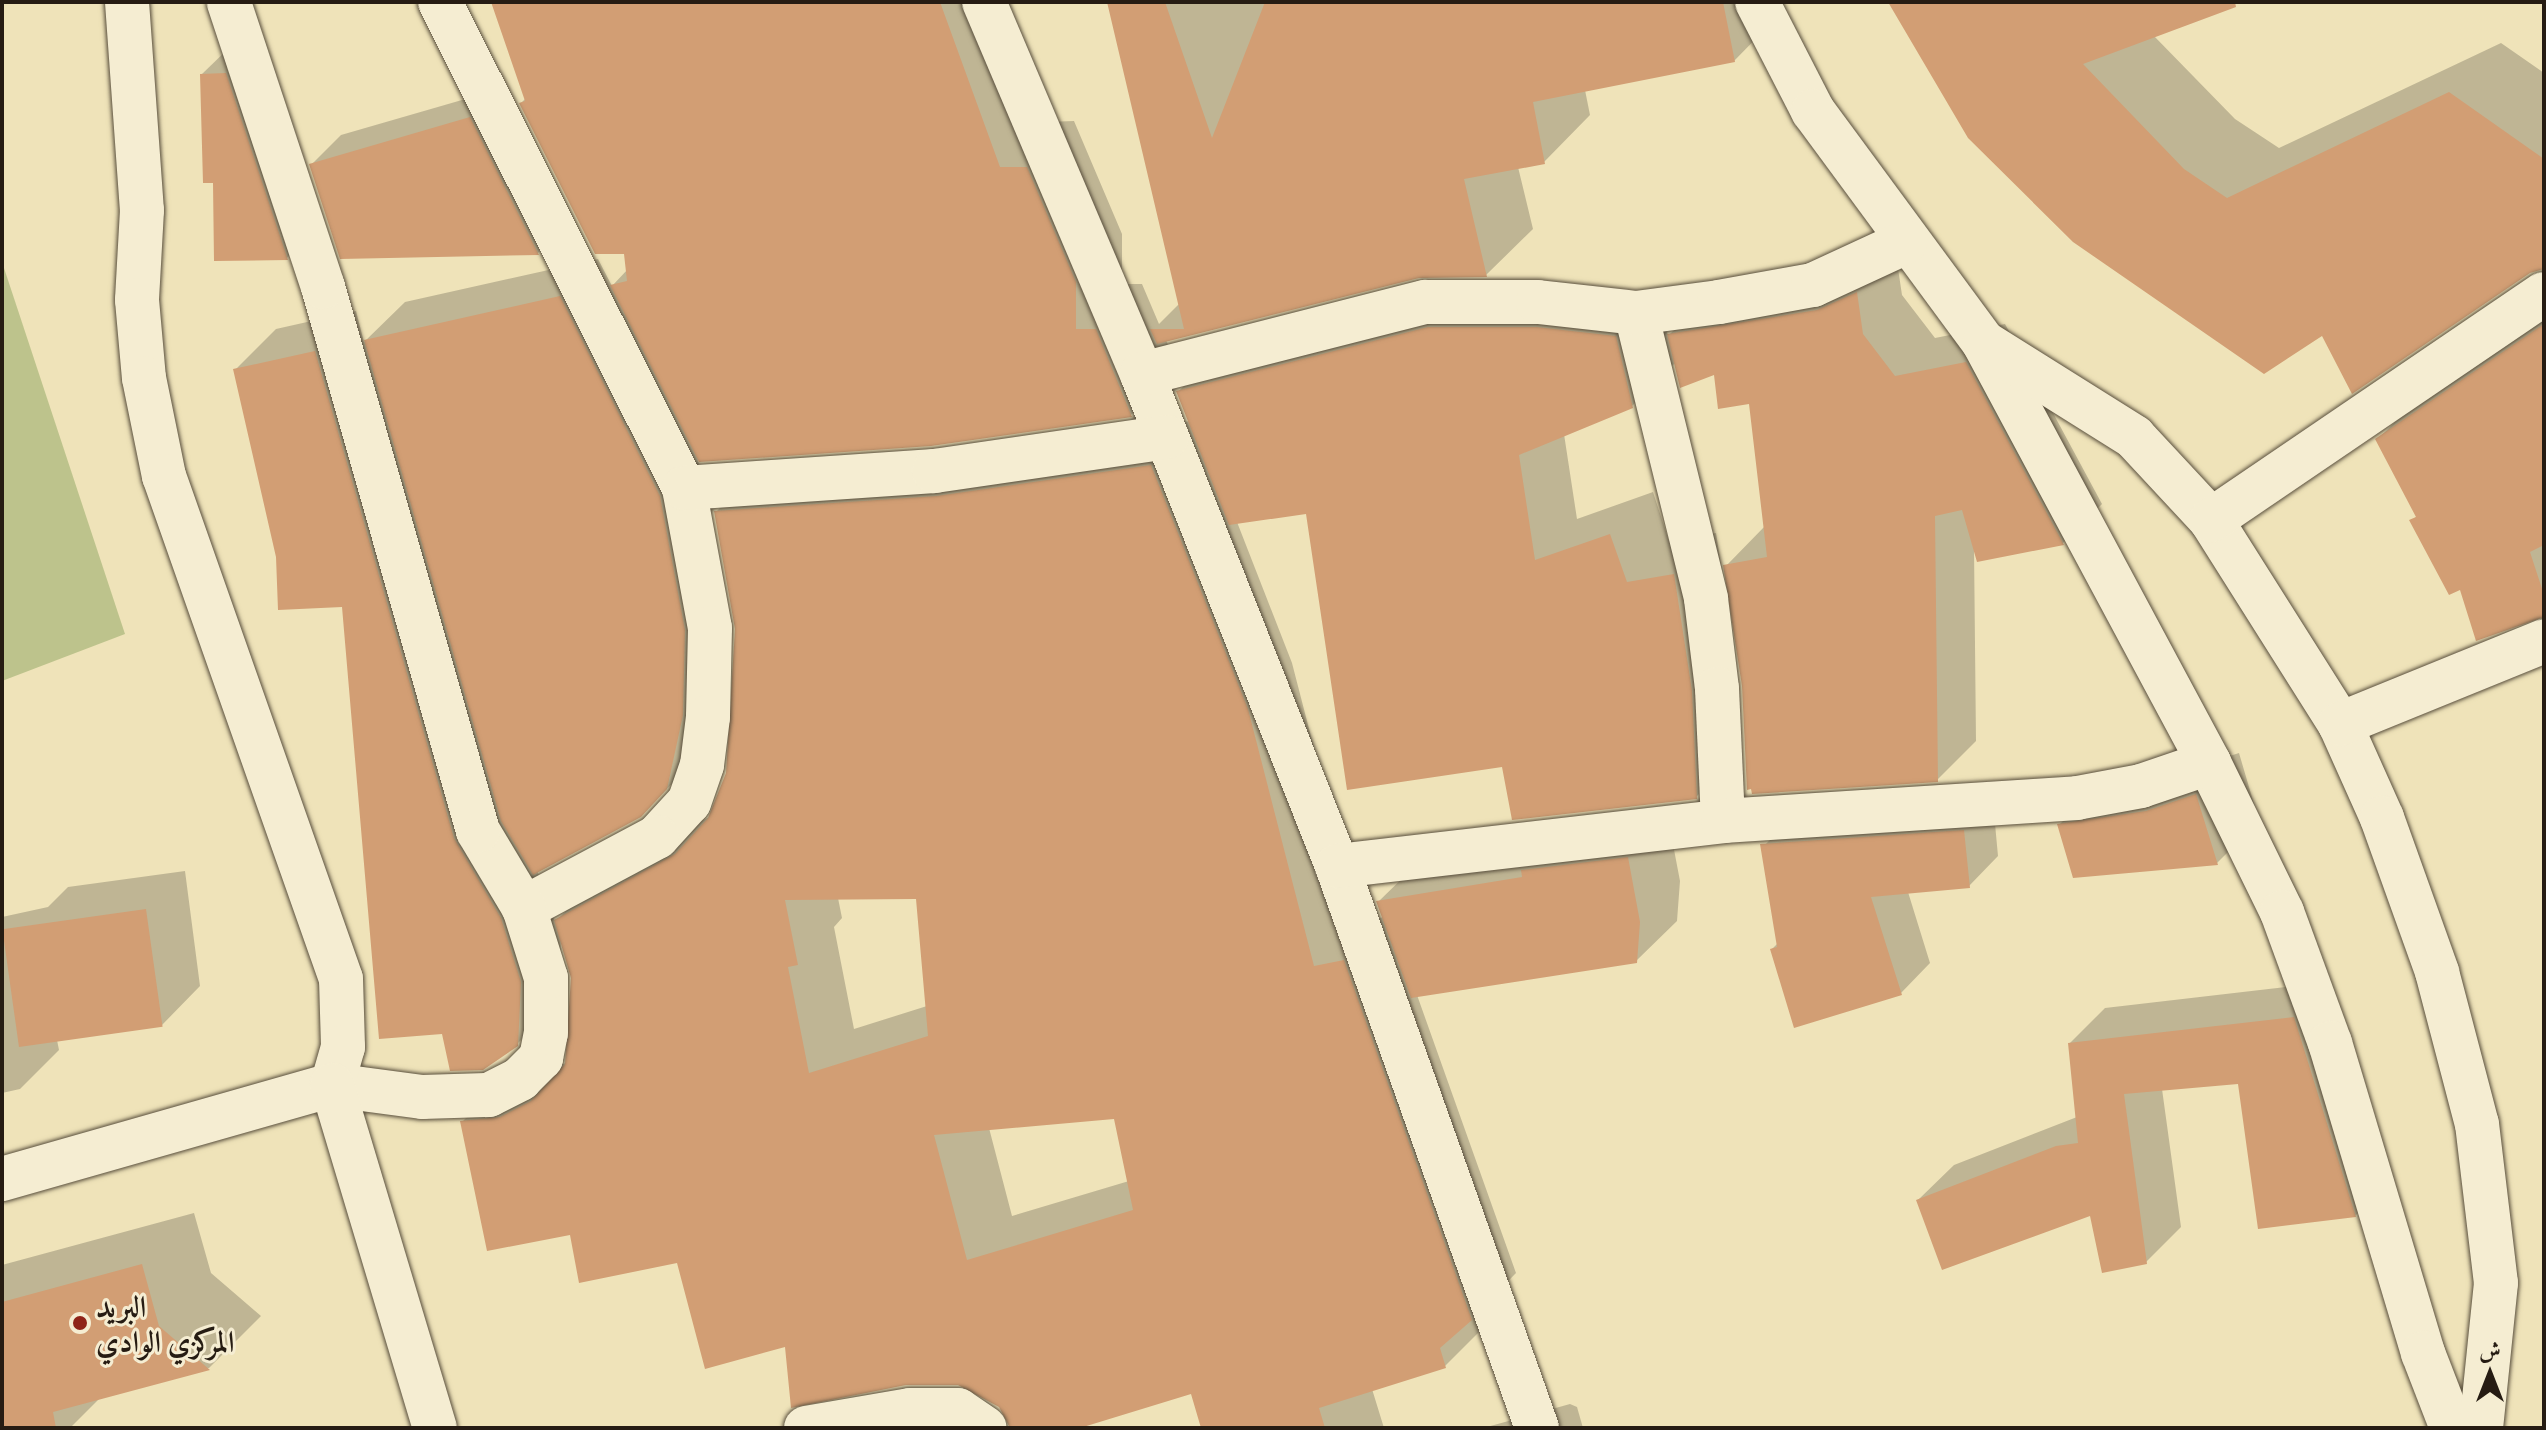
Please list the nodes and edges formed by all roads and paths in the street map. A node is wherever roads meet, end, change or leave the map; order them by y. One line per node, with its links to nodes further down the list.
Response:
1 (127, 2): 20 (street)
2 (229, 2): 19 (street)
3 (440, 2): 12 (street)
4 (984, 2): 10 (street)
5 (1757, 2): 6 (street)
6 (1906, 242): 8 (street); 9 (street)
7 (2544, 294): 13 (street)
8 (1636, 313): 10 (street); 17 (street)
9 (1984, 343): 13 (street); 16 (street)
10 (1142, 374): 11 (street)
11 (1167, 437): 12 (street); 18 (street)
12 (684, 488): 19 (street)
13 (2211, 520): 15 (street)
14 (2544, 641): 15 (street)
15 (2340, 724): 27 (street)
16 (2209, 763): 17 (street); 26 (street)
17 (1723, 821): 18 (street)
18 (1337, 866): 25 (street)
19 (524, 908): 20 (street)
20 (332, 1085): 21 (street); 22 (street)
21 (2, 1179)
22 (435, 1428)
23 (806, 1428): 24 (street)
24 (985, 1428)
25 (1537, 1428)
26 (2452, 1428)
27 (2481, 1428)

